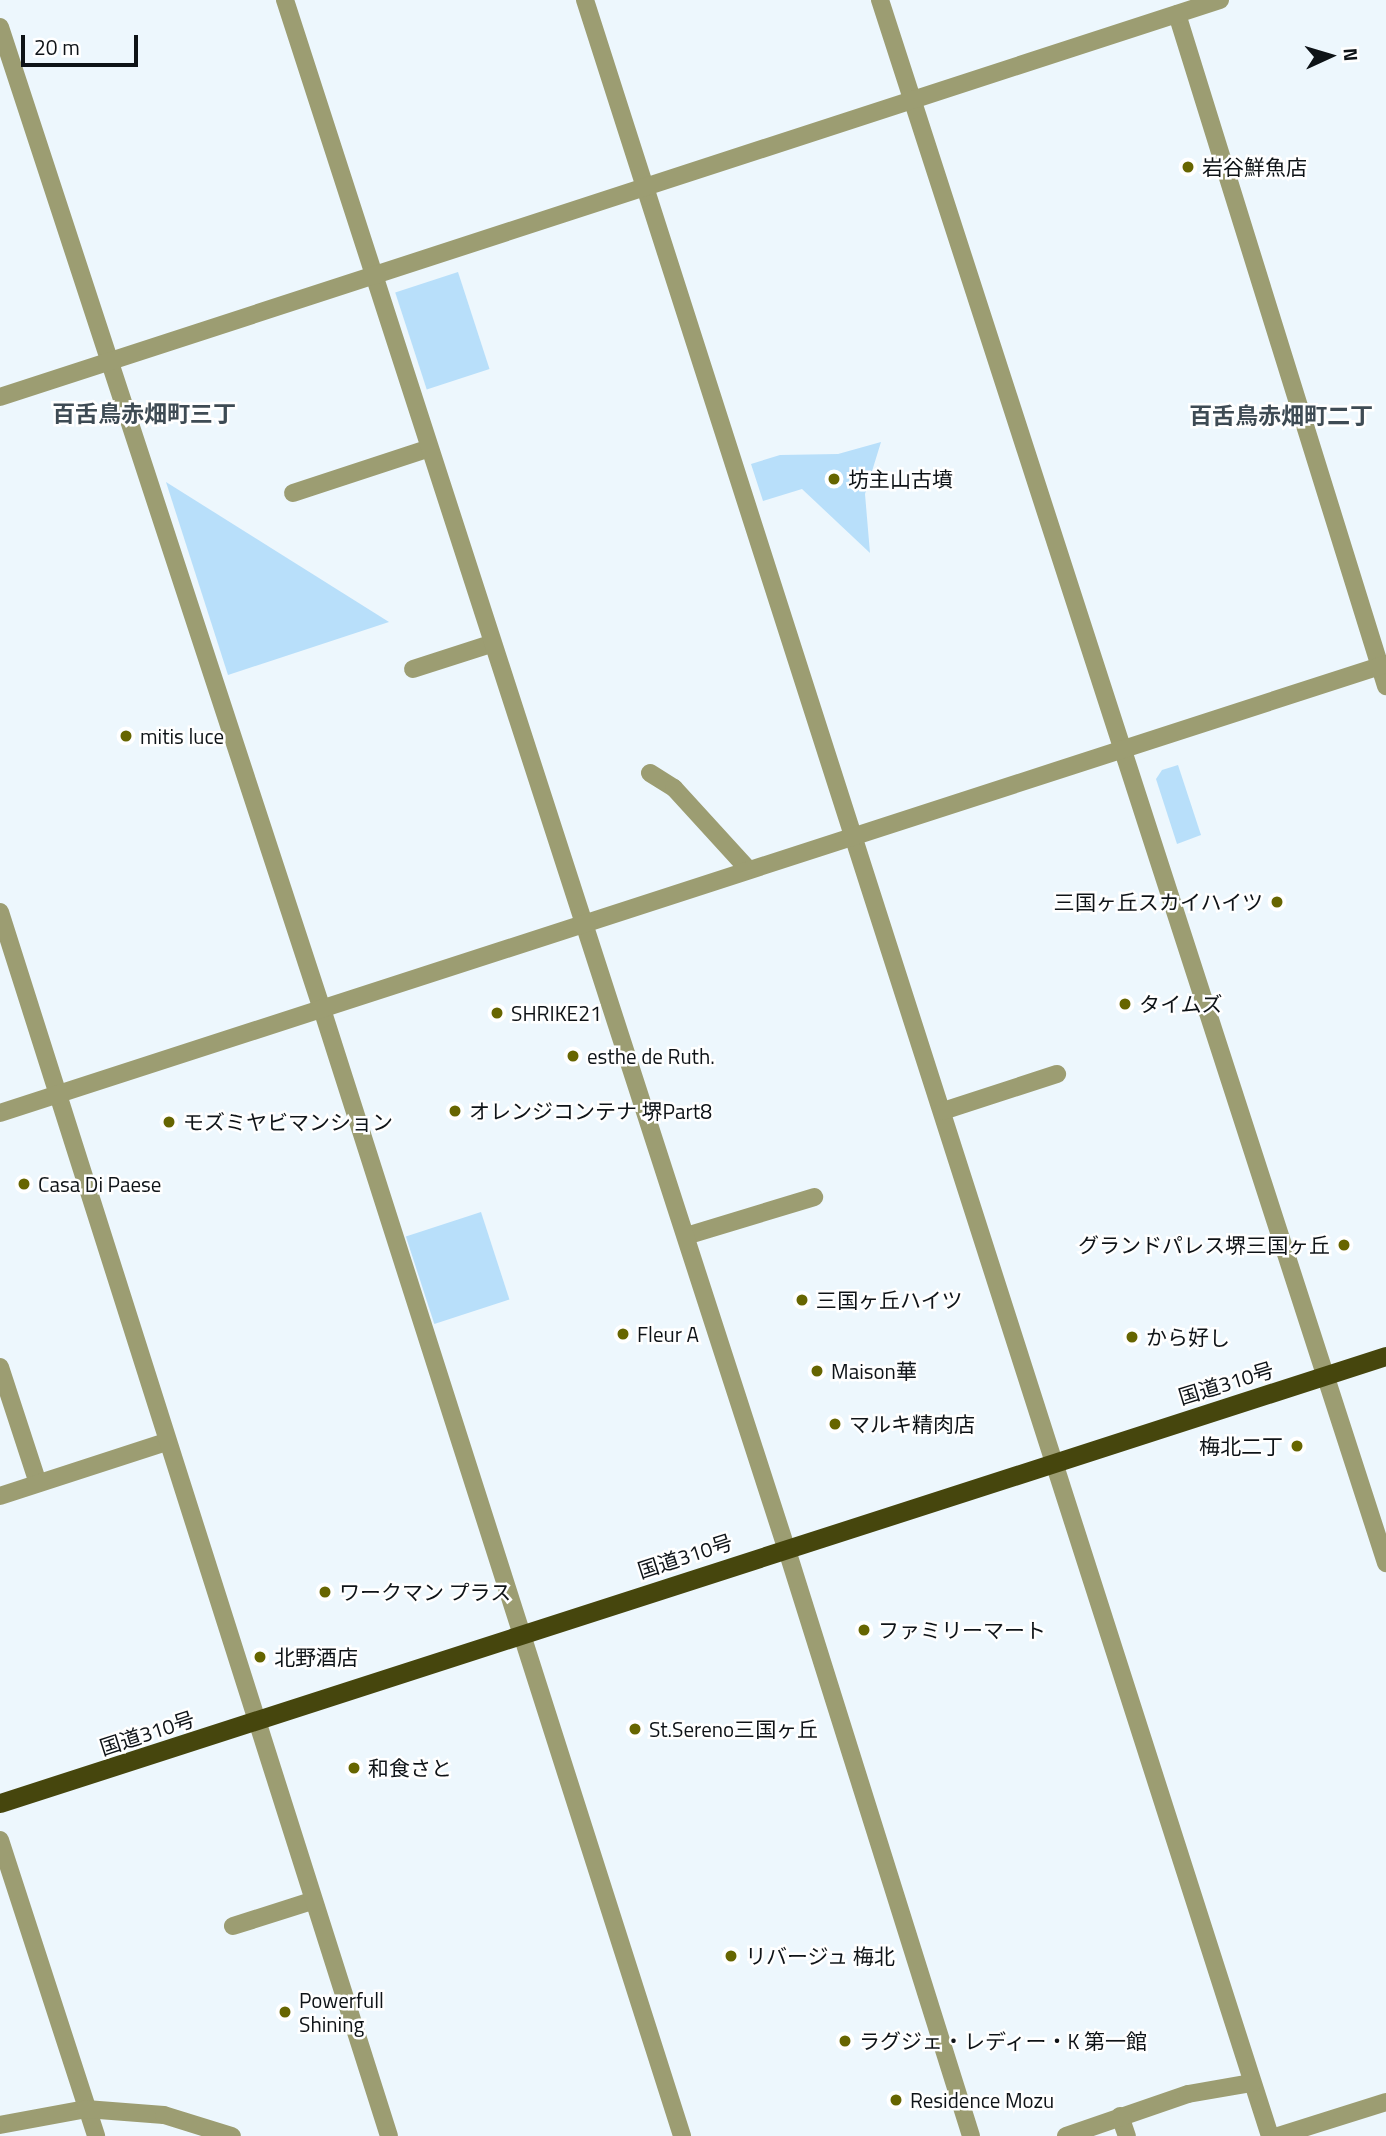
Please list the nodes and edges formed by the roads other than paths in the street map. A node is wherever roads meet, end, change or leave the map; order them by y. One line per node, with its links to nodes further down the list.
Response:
1 (285, 0): 9 (street)
2 (585, 0): 8 (street)
3 (880, 0): 7 (street)
4 (1220, 0): 5 (street)
5 (1177, 14): 7 (street); 15 (street)
6 (0, 27): 10 (street)
7 (914, 103): 8 (street); 18 (street)
8 (644, 190): 9 (street); 20 (street)
9 (372, 277): 10 (street); 12 (street)
10 (107, 363): 11 (street); 24 (street)
11 (0, 397)
12 (427, 449): 13 (street); 14 (street)
13 (293, 493)
14 (491, 644): 16 (street); 23 (street)
15 (1383, 665): 17 (street); 18 (street)
16 (413, 669)
17 (1386, 686)
18 (1121, 748): 20 (street); 33 (street)
19 (650, 773): 21 (street)
20 (852, 834): 21 (street); 27 (street)
21 (748, 869): 23 (street)
22 (0, 912): 26 (street)
23 (583, 924): 24 (street); 30 (street)
24 (322, 1009): 26 (street); 40 (street)
25 (1057, 1074): 27 (street)
26 (60, 1095): 28 (street); 34 (street)
27 (943, 1111): 35 (street)
28 (0, 1113)
29 (814, 1197): 30 (street)
30 (686, 1236): 38 (street)
31 (1386, 1356): 33 (highway, 国道310号)
32 (0, 1367): 36 (street)
33 (1325, 1376): 35 (highway, 国道310号); 39 (street)
34 (166, 1441): 36 (street); 41 (street)
35 (1053, 1461): 38 (highway, 国道310号); 46 (street)
36 (38, 1483): 37 (street)
37 (0, 1496)
38 (786, 1547): 40 (highway, 国道310号); 55 (street)
39 (1386, 1563)
40 (521, 1634): 41 (highway, 国道310号); 54 (street)
41 (256, 1723): 42 (highway, 国道310号); 44 (street)
42 (0, 1803)
43 (0, 1840): 48 (street)
44 (312, 1901): 45 (street); 53 (street)
45 (233, 1926)
46 (1252, 2083): 49 (street); 58 (street)
47 (1386, 2102): 59 (street)
48 (86, 2109): 50 (street); 51 (street); 52 (street)
49 (1120, 2116): 56 (street); 57 (street)
50 (0, 2125)
51 (96, 2136)
52 (232, 2136)
53 (389, 2136)
54 (682, 2136)
55 (971, 2136)
56 (1066, 2136)
57 (1127, 2136)
58 (1270, 2136)
59 (1278, 2136)

